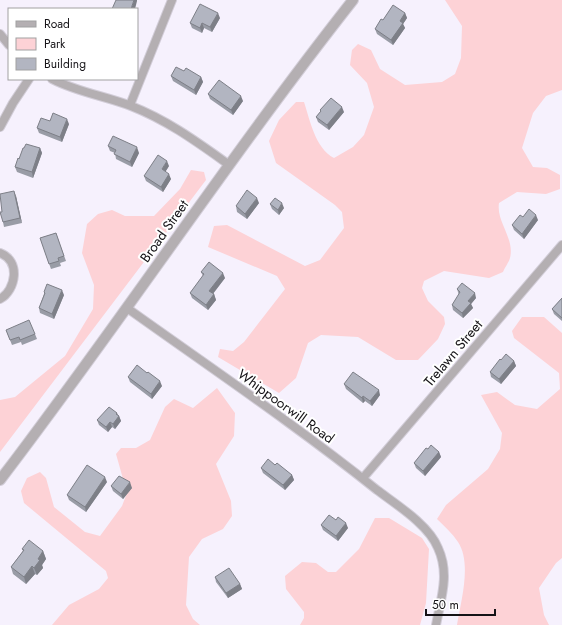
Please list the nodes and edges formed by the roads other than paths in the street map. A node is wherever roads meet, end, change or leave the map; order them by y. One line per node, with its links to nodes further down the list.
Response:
1 (172, 0): 7 (street)
2 (353, 0): 9 (street, Broad Street)
3 (0, 34): 4 (street)
4 (8, 44)
5 (28, 80): 8 (street)
6 (54, 80): 7 (street)
7 (130, 106): 9 (street)
8 (0, 127)
9 (228, 164): 13 (street, Broad Street)
10 (562, 244): 14 (street, Trelawn Street)
11 (0, 253): 12 (street)
12 (0, 299)
13 (127, 308): 14 (street, Whippoorwill Road); 15 (street, Broad Street)
14 (363, 478): 16 (street, Whippoorwill Road)
15 (0, 480)
16 (436, 625)

